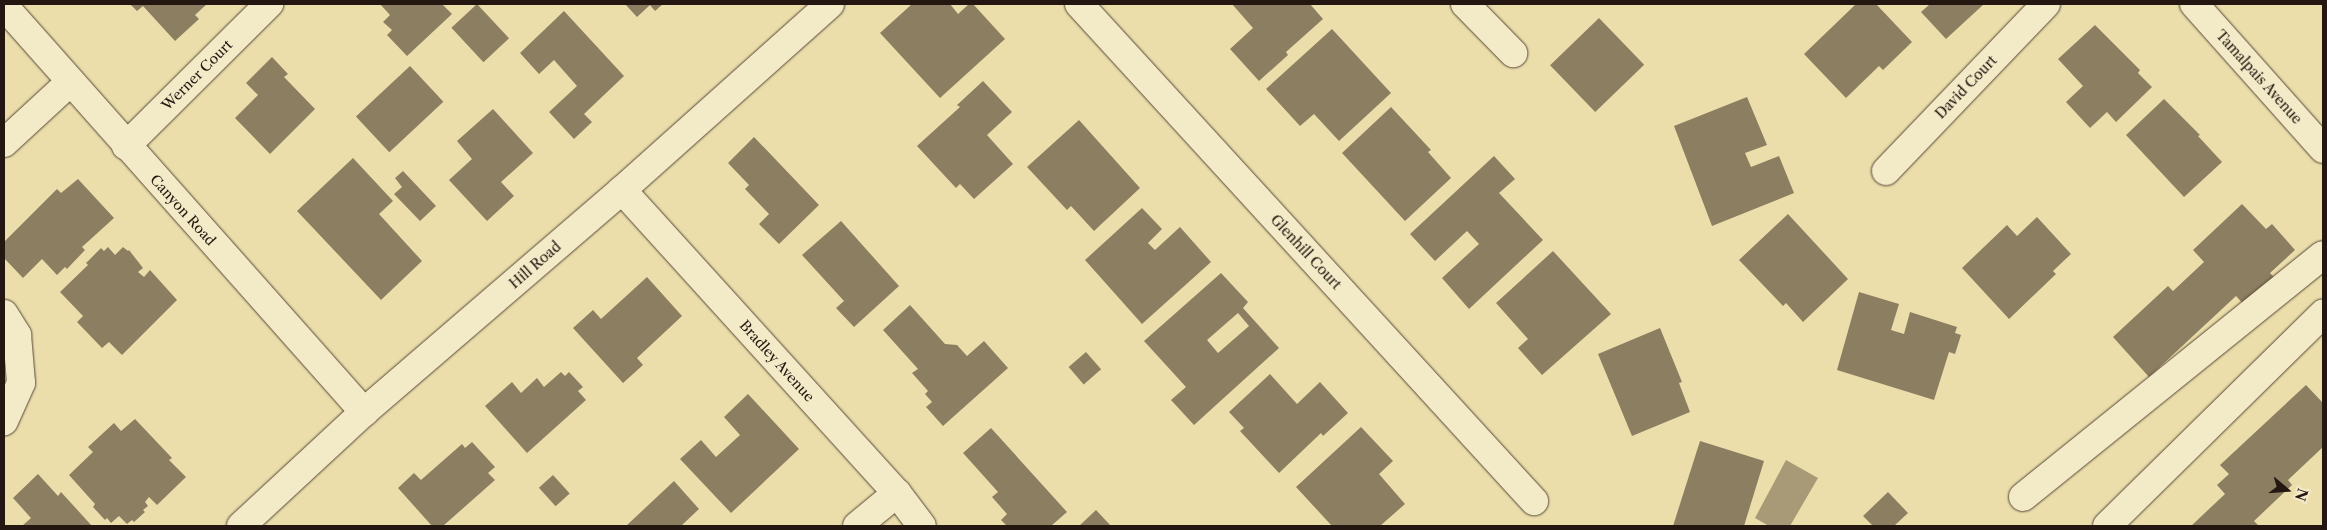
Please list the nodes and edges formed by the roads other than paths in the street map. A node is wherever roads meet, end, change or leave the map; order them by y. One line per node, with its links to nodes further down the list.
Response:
1 (269, 4): 11 (street, Werner Court)
2 (830, 4): 14 (street, Hill Road)
3 (1079, 4): 22 (street, Glenhill Court)
4 (1465, 4): 8 (street)
5 (2046, 4): 13 (street, David Court)
6 (2194, 4): 12 (street, Tamalpais Avenue)
7 (4, 6): 9 (street, Canyon Road)
8 (1512, 53)
9 (70, 82): 10 (street); 11 (street, Canyon Road)
10 (4, 143)
11 (126, 146): 18 (street, Canyon Road)
12 (2323, 150)
13 (1886, 171)
14 (622, 190): 18 (street, Hill Road); 20 (street, Bradley Avenue)
15 (2323, 255): 21 (street)
16 (4, 314): 19 (street)
17 (2323, 314): 26 (street)
18 (364, 412): 23 (street, Hill Road)
19 (4, 420)
20 (896, 493): 24 (street); 25 (street, Bradley Avenue)
21 (2023, 497)
22 (1534, 501)
23 (241, 526)
24 (857, 526)
25 (922, 526)
26 (2107, 526)

